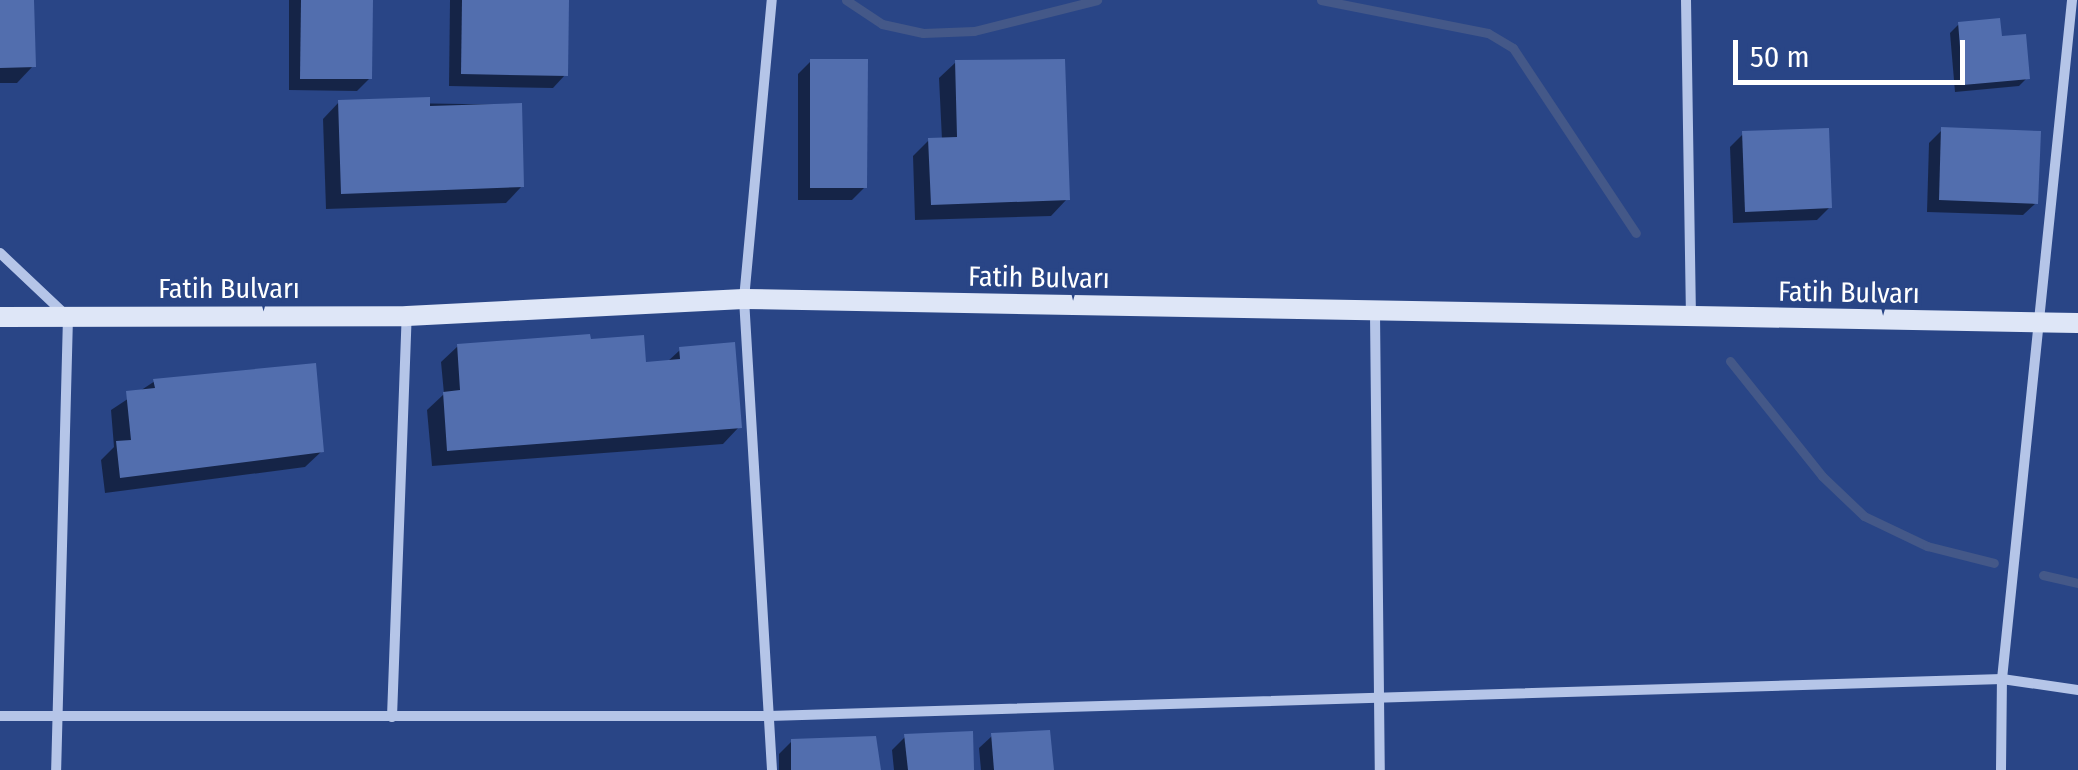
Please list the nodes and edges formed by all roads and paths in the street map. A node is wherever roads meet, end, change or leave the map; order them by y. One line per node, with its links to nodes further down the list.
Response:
1 (772, 0): 5 (street)
2 (1686, 0): 10 (street)
3 (2072, 0): 11 (street)
4 (0, 253): 9 (street)
5 (744, 299): 6 (main road, Fatih Bulvarı); 8 (main road, Fatih Bulvarı); 17 (street)
6 (1375, 314): 10 (main road, Fatih Bulvarı); 15 (street)
7 (0, 316): 9 (main road, Fatih Bulvarı)
8 (407, 316): 9 (main road, Fatih Bulvarı); 18 (street)
9 (68, 317): 19 (street)
10 (1692, 318): 11 (main road, Fatih Bulvarı)
11 (2035, 322): 12 (main road, Fatih Bulvarı); 13 (street)
12 (2078, 322)
13 (2002, 679): 14 (street); 15 (street); 23 (street)
14 (2078, 690)
15 (1380, 693): 17 (street); 22 (street)
16 (0, 716): 19 (street)
17 (768, 716): 18 (street); 21 (street)
18 (392, 717): 19 (street)
19 (56, 720): 20 (street)
20 (56, 770)
21 (772, 770)
22 (1380, 770)
23 (2001, 770)

